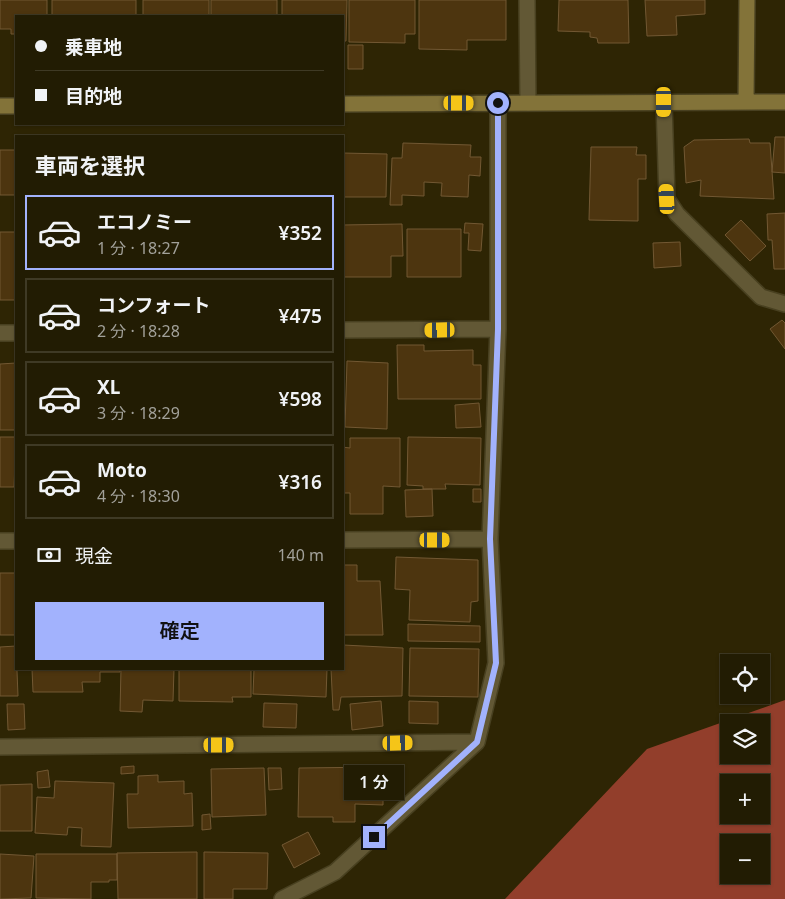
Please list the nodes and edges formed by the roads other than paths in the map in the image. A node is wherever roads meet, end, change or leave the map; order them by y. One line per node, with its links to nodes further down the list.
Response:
1 (527, 0): 7 (street)
2 (747, 0): 4 (street)
3 (664, 102): 4 (street); 7 (street); 11 (street)
4 (746, 102): 5 (street)
5 (785, 102)
6 (498, 103): 7 (street); 8 (street); 12 (street)
7 (528, 103)
8 (344, 104)
9 (0, 106): 10 (street)
10 (15, 106)
11 (785, 304)
12 (498, 329): 13 (street); 16 (street)
13 (344, 330)
14 (0, 333): 15 (street)
15 (15, 333)
16 (490, 539): 18 (street); 20 (street)
17 (15, 540): 19 (street)
18 (344, 540)
19 (0, 541)
20 (477, 742): 21 (street); 22 (street)
21 (0, 747)
22 (282, 899)

